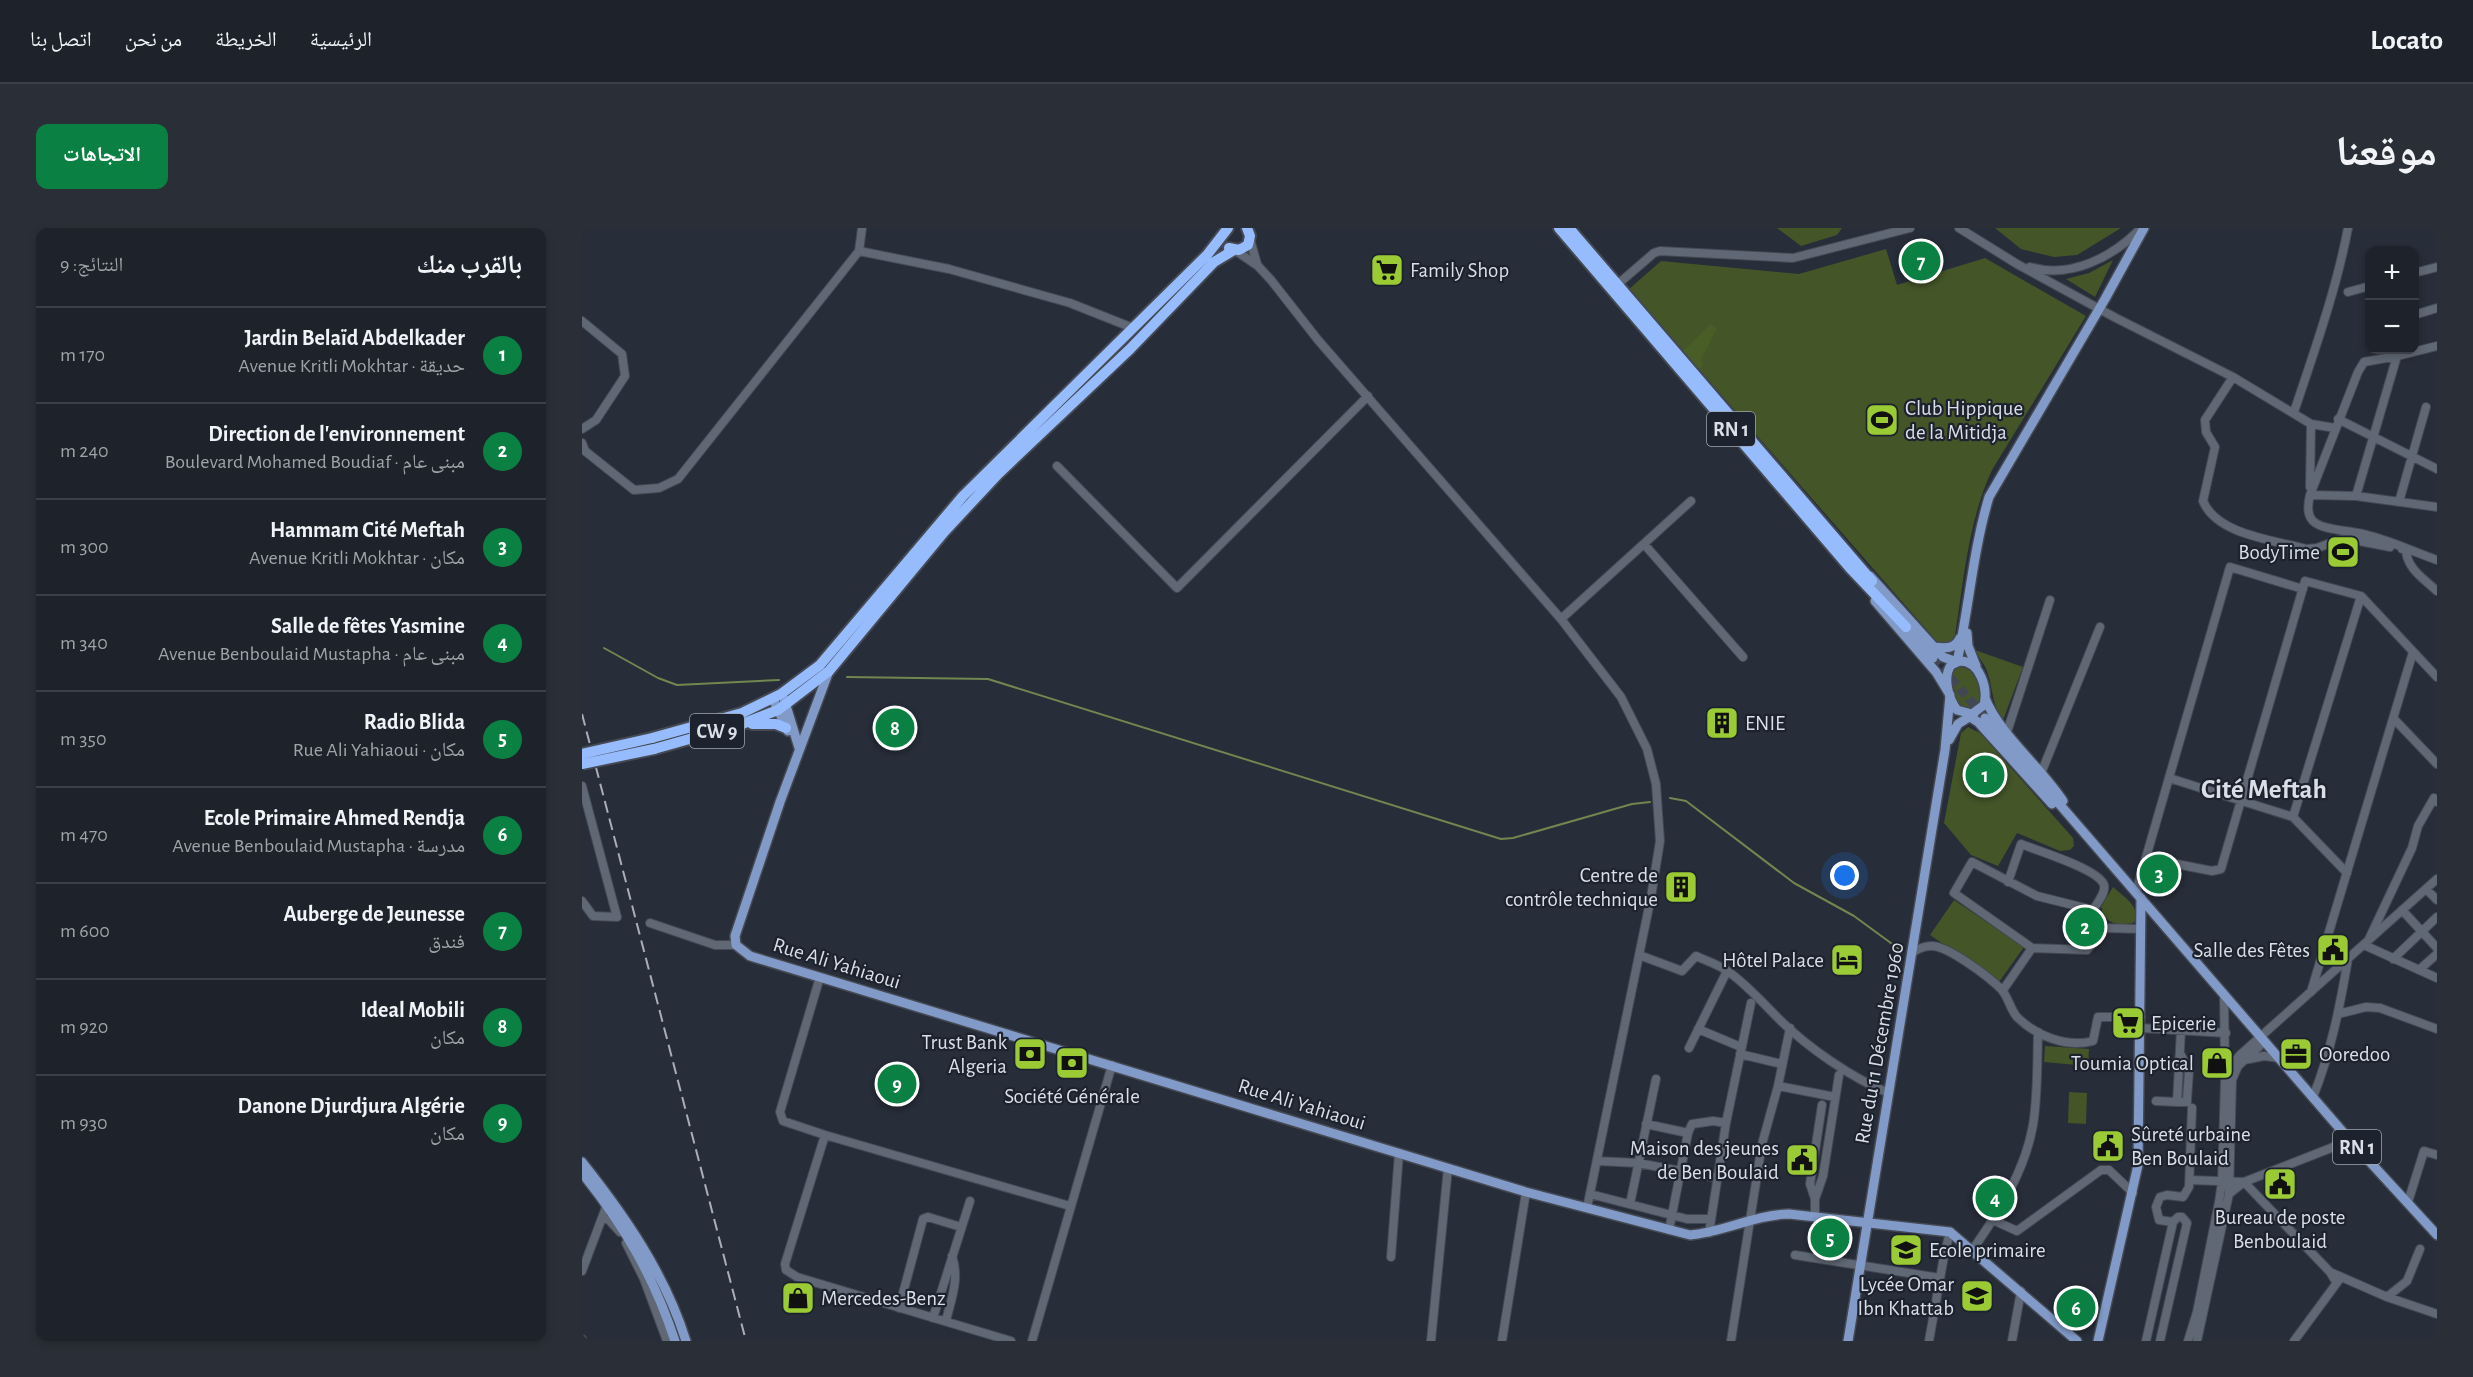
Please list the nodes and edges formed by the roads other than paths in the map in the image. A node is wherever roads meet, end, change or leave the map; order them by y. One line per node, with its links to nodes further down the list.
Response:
1 (862, 228): 11 (street)
2 (1559, 228): 47 (highway, RN 1)
3 (1569, 228): 16 (highway, RN 1)
4 (1910, 228): 16 (street)
5 (1959, 228): 12 (street)
6 (2143, 228): 12 (street); 20 (main road)
7 (2348, 228): 29 (street)
8 (1226, 231): 10 (highway); 23 (highway)
9 (1250, 233): 10 (highway); 13 (street)
10 (1235, 250): 13 (street); 62 (highway)
11 (859, 251): 23 (street); 35 (street)
12 (2018, 264): 20 (street)
13 (1258, 266): 27 (street)
14 (2437, 267): 15 (street)
15 (2419, 272)
16 (1618, 284): 47 (highway, RN 1)
17 (2365, 287): 18 (street)
18 (2348, 292)
19 (2437, 308): 21 (street)
20 (2100, 309): 26 (street); 52 (main road)
21 (2419, 314)
22 (582, 321): 33 (street)
23 (1133, 328): 65 (highway)
24 (2437, 346): 25 (street)
25 (2397, 356): 30 (street); 34 (street)
26 (2233, 378): 29 (street); 45 (street)
27 (1368, 396): 37 (street); 53 (street)
28 (2426, 407): 36 (street)
29 (2294, 412): 31 (street)
30 (2338, 419): 32 (street); 34 (street)
31 (2311, 424): 32 (street); 39 (street)
32 (2335, 428): 39 (street)
33 (582, 429)
34 (2373, 438): 36 (street); 40 (street)
35 (582, 443)
36 (2412, 457): 38 (street); 42 (street)
37 (1057, 466)
38 (2437, 469)
39 (2310, 495): 40 (street); 45 (street)
40 (2356, 496): 42 (street)
41 (1691, 501): 44 (street)
42 (2399, 502): 43 (street)
43 (2437, 507)
44 (1644, 544): 53 (street); 58 (street)
45 (2406, 549): 46 (street); 49 (street)
46 (2437, 560)
47 (1852, 564): 54 (highway, RN 1); 56 (main road, RN 1); 64 (main road, RN 1)
48 (2303, 589): 50 (street); 80 (street); 82 (street)
49 (2437, 591)
50 (2361, 596): 57 (street); 85 (street)
51 (2050, 600): 72 (street)
52 (1968, 610): 56 (main road); 60 (main road); 61 (main road)
53 (1561, 619): 107 (street)
54 (1906, 627): 59 (main road, RN 1)
55 (2100, 627): 79 (street)
56 (1934, 647): 60 (main road, RN 1)
57 (2413, 652): 63 (street); 69 (street)
58 (1743, 657)
59 (1933, 658)
60 (1957, 662): 61 (main road); 64 (main road)
61 (1977, 669): 66 (main road)
62 (829, 671): 67 (highway); 74 (main road)
63 (2437, 677)
64 (1950, 695): 68 (main road); 75 (main road, Rue du 11 Décembre 1960)
65 (777, 696): 67 (main road); 73 (highway)
66 (1985, 698): 68 (main road); 72 (main road, RN 1)
67 (783, 708): 70 (highway, CW 9); 71 (main road); 74 (main road)
68 (1975, 715): 75 (main road, Rue du 11 Décembre 1960); 84 (main road, RN 1); 84 (main road, RN 1)
69 (2395, 720): 78 (street); 87 (street)
70 (742, 724): 71 (highway); 73 (highway, CW 9)
71 (786, 728): 74 (main road)
72 (2007, 732): 79 (main road, RN 1)
73 (653, 743): 76 (highway, CW 9, bridge); 77 (highway, CW 9, bridge)
74 (800, 748): 102 (main road)
75 (1946, 750): 105 (main road, Rue du 11 Décembre 1960)
76 (582, 754)
77 (582, 764)
78 (2437, 764)
79 (2042, 771): 84 (main road, RN 1)
80 (2169, 778): 82 (street); 86 (street)
81 (582, 786): 93 (street)
82 (2241, 801): 85 (street); 86 (street)
83 (2437, 802): 101 (street)
84 (2070, 817): 91 (main road, RN 1)
85 (2293, 817): 87 (street)
86 (2146, 858): 91 (street)
87 (2347, 873): 115 (street)
88 (2437, 879): 90 (street)
89 (2008, 882): 94 (street); 94 (street); 103 (street)
90 (2426, 889): 92 (street); 95 (street)
91 (2139, 895): 99 (main road); 116 (main road, RN 1)
92 (2437, 900)
93 (582, 901)
94 (2093, 910): 98 (street)
95 (2402, 910): 100 (street); 101 (street)
96 (2437, 917): 100 (street)
97 (650, 923): 102 (street)
98 (2105, 928): 99 (street); 103 (street)
99 (2141, 929): 119 (main road)
100 (2422, 931): 104 (street); 108 (street)
101 (2366, 943): 108 (street); 109 (street)
102 (736, 945): 112 (main road, Rue Ali Yahiaoui)
103 (2032, 948): 114 (street)
104 (2437, 948)
105 (1913, 952): 114 (street); 138 (main road, Rue du 11 Décembre 1960)
106 (2437, 954): 111 (street)
107 (1639, 956): 110 (street); 151 (street)
108 (2393, 958): 111 (street)
109 (2348, 959): 115 (street); 118 (street)
110 (1727, 970): 120 (street); 122 (street)
111 (2419, 970): 113 (street)
112 (820, 977): 133 (main road, Rue Ali Yahiaoui); 147 (street)
113 (2437, 978)
114 (2003, 990): 125 (street)
115 (2311, 993): 127 (street)
116 (2224, 994): 126 (street); 127 (main road, RN 1)
117 (1751, 1003): 129 (street)
118 (2338, 1014): 123 (street); 140 (street)
119 (2141, 1017): 121 (main road); 125 (street)
120 (1790, 1028): 132 (street); 138 (street)
121 (2141, 1028): 124 (street); 162 (main road)
122 (1698, 1029): 128 (street); 129 (street)
123 (2437, 1029)
124 (2181, 1030): 126 (street); 141 (street)
125 (2038, 1032): 177 (street)
126 (2226, 1033): 136 (street)
127 (2263, 1040): 130 (main road, RN 1); 131 (street); 136 (street)
128 (1689, 1048)
129 (1740, 1051): 132 (street); 144 (street)
130 (2280, 1058): 131 (street); 140 (main road, RN 1)
131 (2243, 1060): 159 (street)
132 (1782, 1064): 137 (street)
133 (1112, 1065): 149 (main road, Rue Ali Yahiaoui); 170 (street)
134 (1839, 1075): 139 (street)
135 (1656, 1079): 145 (street)
136 (2225, 1080): 159 (street)
137 (1778, 1086): 139 (street); 176 (street)
138 (1889, 1093): 178 (main road, Rue du 11 Décembre 1960)
139 (1835, 1097): 165 (street)
140 (2313, 1097): 148 (main road, RN 1)
141 (2156, 1101)
142 (1822, 1105): 165 (street)
143 (2192, 1108): 158 (street)
144 (1726, 1123): 146 (street); 157 (street)
145 (1646, 1124): 146 (street); 153 (street)
146 (1688, 1133): 155 (street)
147 (825, 1135): 170 (street); 198 (street)
148 (2348, 1138): 160 (street); 168 (main road, RN 1)
149 (1400, 1153): 154 (main road, Rue Ali Yahiaoui); 189 (street)
150 (2437, 1155): 168 (street)
151 (1597, 1161): 153 (street); 163 (street)
152 (582, 1162): 156 (main road)
153 (1638, 1163): 155 (street); 169 (street)
154 (1449, 1168): 161 (main road, Rue Ali Yahiaoui); 207 (street)
155 (1680, 1172): 157 (street); 172 (street)
156 (585, 1177): 167 (main road)
157 (1717, 1178): 175 (street)
158 (2190, 1180): 159 (street); 179 (street)
159 (2226, 1182): 160 (street); 164 (street); 217 (street)
160 (2244, 1182): 164 (street); 192 (street)
161 (1526, 1192): 171 (main road, Rue Ali Yahiaoui); 208 (street)
162 (2133, 1193): 177 (street); 214 (main road)
163 (1590, 1194): 169 (street); 171 (street)
164 (2229, 1194): 218 (street)
165 (1815, 1199): 173 (street)
166 (970, 1201): 180 (street)
167 (609, 1202): 174 (street); 203 (main road); 204 (main road)
168 (2408, 1202): 184 (main road, RN 1)
169 (1630, 1204): 172 (street)
170 (1070, 1206): 206 (street)
171 (1587, 1208): 181 (main road, Rue Ali Yahiaoui)
172 (1672, 1215): 175 (street); 181 (street)
173 (1815, 1216): 176 (main road, Rue Ali Yahiaoui); 178 (main road, Rue Ali Yahiaoui)
174 (602, 1218): 191 (street); 202 (street)
175 (1711, 1219): 183 (street)
176 (1749, 1220): 183 (main road, Rue Ali Yahiaoui); 209 (street)
177 (1993, 1220): 185 (street)
178 (1867, 1222): 182 (main road, Rue Ali Yahiaoui); 190 (main road, Rue du 11 Décembre 1960)
179 (2173, 1222): 215 (street); 216 (street)
180 (961, 1227): 188 (street); 198 (street)
181 (1669, 1230): 183 (main road, Rue Ali Yahiaoui)
182 (1950, 1232): 185 (main road); 193 (street)
183 (1709, 1233)
184 (2437, 1235)
185 (1973, 1250): 196 (main road)
186 (2420, 1250): 197 (street)
187 (1795, 1255): 190 (street)
188 (952, 1256): 200 (street); 201 (street)
189 (1391, 1257)
190 (1860, 1266): 193 (street); 210 (main road, Rue du 11 Décembre 1960)
191 (582, 1271)
192 (2330, 1272): 194 (street); 195 (street)
193 (1940, 1278): 211 (street)
194 (2344, 1278): 195 (street); 197 (street)
195 (2336, 1282): 219 (street)
196 (2021, 1291): 212 (street); 213 (main road)
197 (2387, 1297): 199 (street)
198 (899, 1308): 200 (street)
199 (2437, 1314)
200 (933, 1318): 201 (street)
201 (946, 1322): 205 (street)
202 (667, 1341)
203 (675, 1341)
204 (686, 1341)
205 (1011, 1341)
206 (1032, 1341)
207 (1431, 1341)
208 (1502, 1341)
209 (1731, 1341)
210 (1848, 1341)
211 (1929, 1341)
212 (2012, 1341)
213 (2077, 1341)
214 (2098, 1341)
215 (2146, 1341)
216 (2160, 1341)
217 (2188, 1341)
218 (2197, 1341)
219 (2294, 1341)

